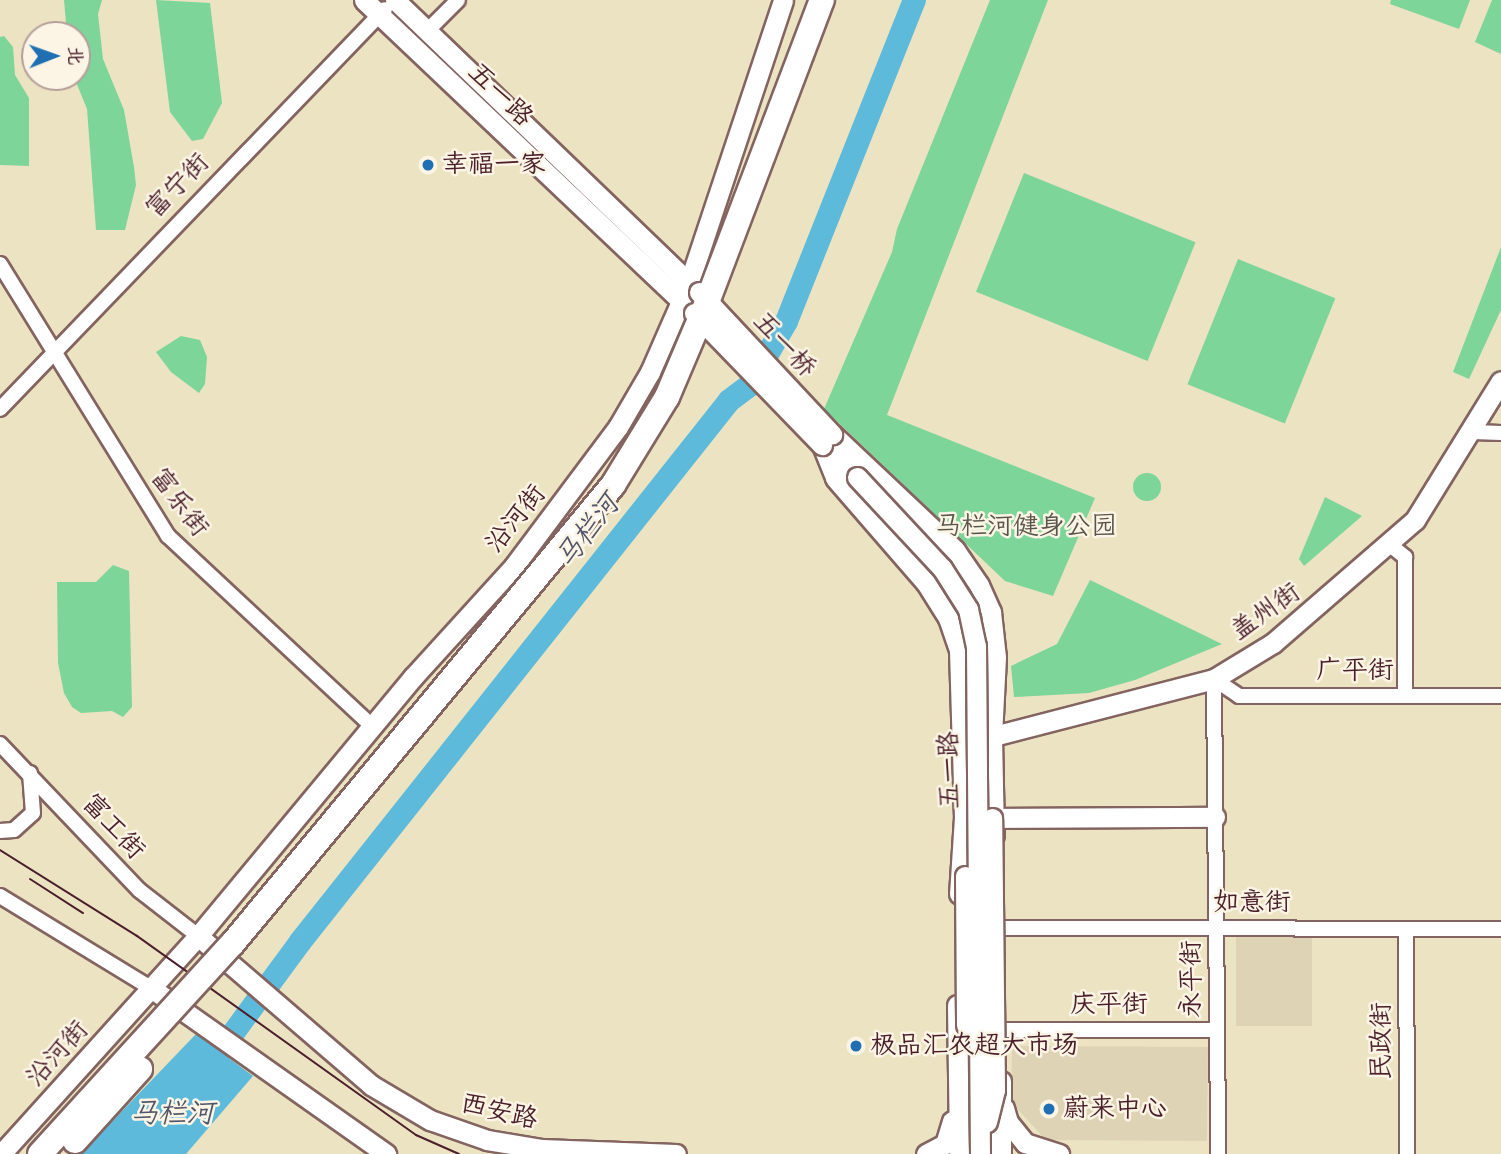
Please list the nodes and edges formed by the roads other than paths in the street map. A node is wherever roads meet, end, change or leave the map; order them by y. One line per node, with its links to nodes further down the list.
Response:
1 (364, 0): 7 (street, 五一路)
2 (394, 0): 7 (street, 富宁街); 8 (street, 五一路)
3 (458, 0): 8 (street)
4 (783, 0): 10 (street, 沿河街)
5 (822, 0): 44 (highway, bridge)
6 (833, 0): 45 (highway, bridge)
7 (379, 15): 10 (street, 五一路); 11 (street, 富宁街)
8 (426, 32): 10 (street, 五一路)
9 (0, 264): 11 (street, 富乐街)
10 (691, 297): 16 (street, 五一桥, bridge); 21 (street, 沿河街)
11 (55, 352): 13 (street, 富宁街); 21 (street, 富乐街)
12 (1501, 381): 14 (street, 盖州街)
13 (0, 409)
14 (1473, 432): 15 (street); 17 (street, 盖州街)
15 (1501, 433)
16 (827, 439): 22 (street); 23 (street); 41 (street, 五一路, bridge)
17 (1389, 544): 18 (street, 盖州街); 19 (street)
18 (1213, 679): 19 (street, 广平街); 22 (street, 盖州街); 27 (street, 永平街)
19 (1405, 696): 20 (street, 广平街)
20 (1501, 696)
21 (373, 727): 35 (street, 沿河街)
22 (992, 737): 23 (street, 盖州街); 28 (street)
23 (963, 741): 26 (street)
24 (0, 744): 25 (street, 富工街)
25 (30, 773): 29 (street); 35 (street, 富工街)
26 (964, 817): 39 (street); 41 (street, bridge)
27 (1215, 817): 28 (street); 32 (street, 永平街)
28 (992, 818): 31 (street); 41 (street, bridge)
29 (0, 831)
30 (0, 896): 36 (street)
31 (1003, 928): 32 (street, 如意街); 37 (street)
32 (1216, 928): 33 (street, 如意街); 38 (street, 永平街)
33 (1406, 929): 34 (street, 如意街); 53 (street, 民政街)
34 (1501, 929)
35 (198, 936): 36 (street, 沿河街); 47 (street, 西安路)
36 (151, 988): 42 (street, 沿河街); 43 (street, 沿河街); 46 (street)
37 (1002, 1030): 38 (street, 庆平街); 40 (street)
38 (1217, 1030): 52 (street, 永平街)
39 (958, 1085): 48 (street); 49 (street)
40 (1001, 1097): 50 (street); 51 (street)
41 (980, 1152)
42 (1, 1154)
43 (17, 1154)
44 (40, 1154)
45 (62, 1154)
46 (386, 1154)
47 (676, 1154)
48 (926, 1154)
49 (958, 1154)
50 (1001, 1154)
51 (1059, 1154)
52 (1218, 1154)
53 (1407, 1154)

